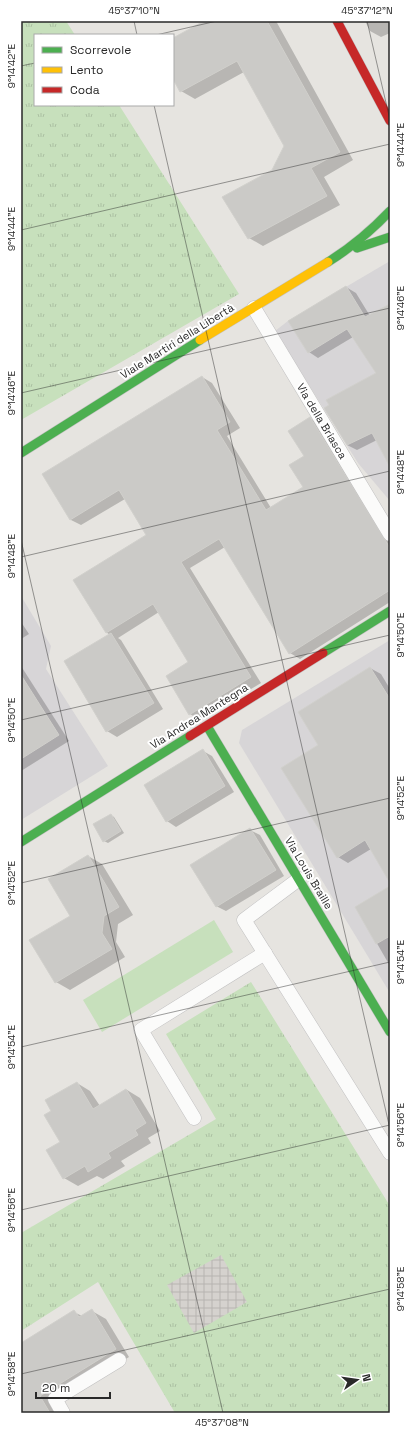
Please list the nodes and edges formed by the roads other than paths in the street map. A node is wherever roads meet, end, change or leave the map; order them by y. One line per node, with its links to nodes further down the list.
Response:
1 (337, 21): 2 (street)
2 (390, 121)
3 (390, 211): 5 (street, Viale Martiri della Libertà)
4 (390, 237): 5 (street, Viale Martiri della Libertà)
5 (346, 251): 6 (street, Viale Martiri della Libertà)
6 (254, 308): 7 (street, Viale Martiri della Libertà); 8 (lane, Via della Briasca)
7 (21, 453)
8 (390, 534)
9 (390, 611): 10 (street, Via Andrea Mantegna)
10 (207, 726): 11 (street, Via Andrea Mantegna); 12 (street, Via Louis Braille)
11 (21, 842)
12 (299, 879): 13 (lane); 14 (street, Via Louis Braille)
13 (265, 953): 15 (lane); 16 (lane)
14 (390, 1032)
15 (194, 1118)
16 (390, 1153)
17 (119, 1360): 18 (lane)
18 (63, 1413)

